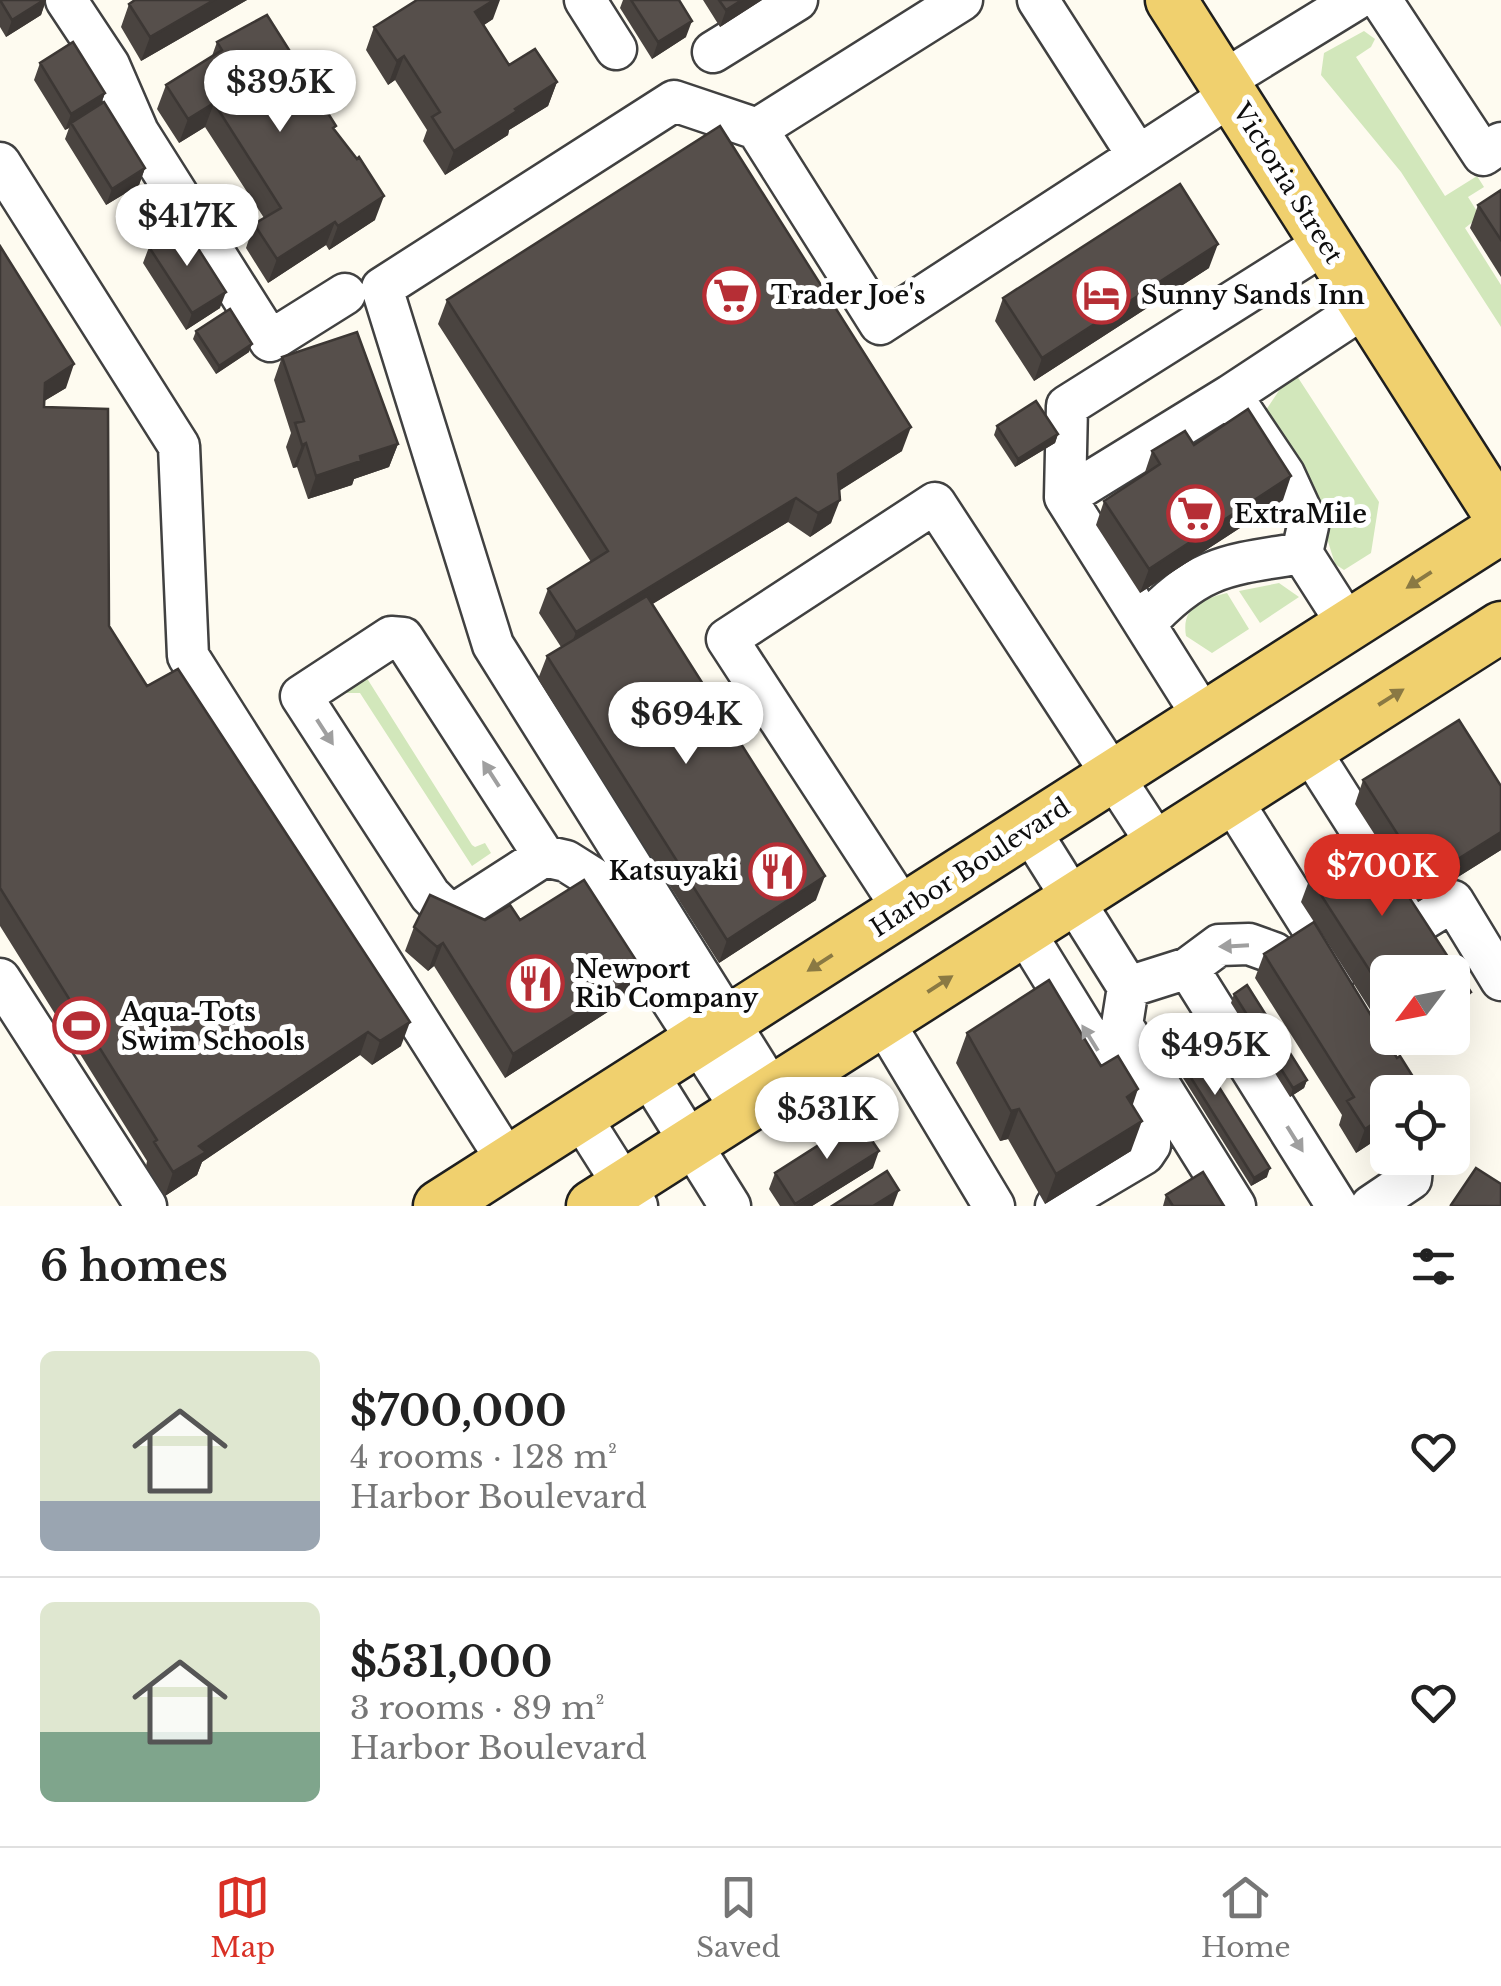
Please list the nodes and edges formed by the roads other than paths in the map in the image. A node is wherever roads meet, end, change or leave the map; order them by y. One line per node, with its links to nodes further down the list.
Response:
1 (66, 0): 17 (street)
2 (585, 0): 9 (street)
3 (797, 0): 10 (street)
4 (962, 0): 12 (street)
5 (1038, 0): 14 (street)
6 (1171, 0): 11 (main road, Victoria Street)
7 (1355, 0): 11 (street)
8 (1381, 0): 13 (street)
9 (616, 49)
10 (713, 52)
11 (1227, 88): 14 (street); 16 (main road, Victoria Street)
12 (758, 129): 14 (street); 44 (street)
13 (1501, 143)
14 (1138, 156)
15 (0, 163): 49 (street)
16 (1326, 242): 18 (main road, Victoria Street); 20 (street)
17 (345, 294)
18 (1366, 306): 19 (street); 21 (main road, Victoria Street)
19 (1231, 395): 20 (street); 23 (street)
20 (1065, 498): 24 (street)
21 (1501, 518)
22 (1501, 528): 25 (main road, Harbor Boulevard, one-way to 25)
23 (1302, 553): 24 (street); 25 (street)
24 (1144, 624): 27 (street)
25 (1348, 626): 27 (main road, Harbor Boulevard)
26 (1501, 628): 28 (main road, one-way to 26)
27 (1204, 718): 29 (main road, Harbor Boulevard)
28 (1309, 750): 30 (main road); 40 (street)
29 (1113, 776): 31 (main road, Harbor Boulevard); 32 (street); 35 (street)
30 (1230, 799): 32 (main road); 42 (street)
31 (1029, 829): 34 (street); 35 (main road, Harbor Boulevard)
32 (1158, 845): 34 (main road)
33 (544, 856): 33 (street, one-way to 33); 44 (street)
34 (1073, 900): 36 (main road); 41 (street)
35 (904, 910): 44 (main road, Harbor Boulevard, one-way to 44)
36 (1024, 931): 43 (main road, one-way to 36); 56 (street, one-way to 36)
37 (1280, 962): 38 (street, one-way to 38)
38 (1188, 968): 41 (street); 58 (street, one-way to 58)
39 (0, 979): 52 (street)
40 (1501, 980)
41 (1128, 987): 57 (street)
42 (1360, 1003)
43 (883, 1021): 46 (main road); 55 (street)
44 (713, 1031): 45 (main road, Harbor Boulevard); 46 (street)
45 (647, 1073): 47 (main road, Harbor Boulevard); 48 (street)
46 (757, 1100): 48 (main road)
47 (580, 1116): 49 (main road, Harbor Boulevard); 51 (street)
48 (691, 1143): 51 (main road); 54 (street)
49 (508, 1162): 53 (main road, Harbor Boulevard)
50 (1412, 1175): 59 (street)
51 (618, 1199)
52 (146, 1206)
53 (439, 1206)
54 (730, 1206)
55 (994, 1206)
56 (1056, 1206)
57 (1235, 1206)
58 (1337, 1206)
59 (1371, 1206)

